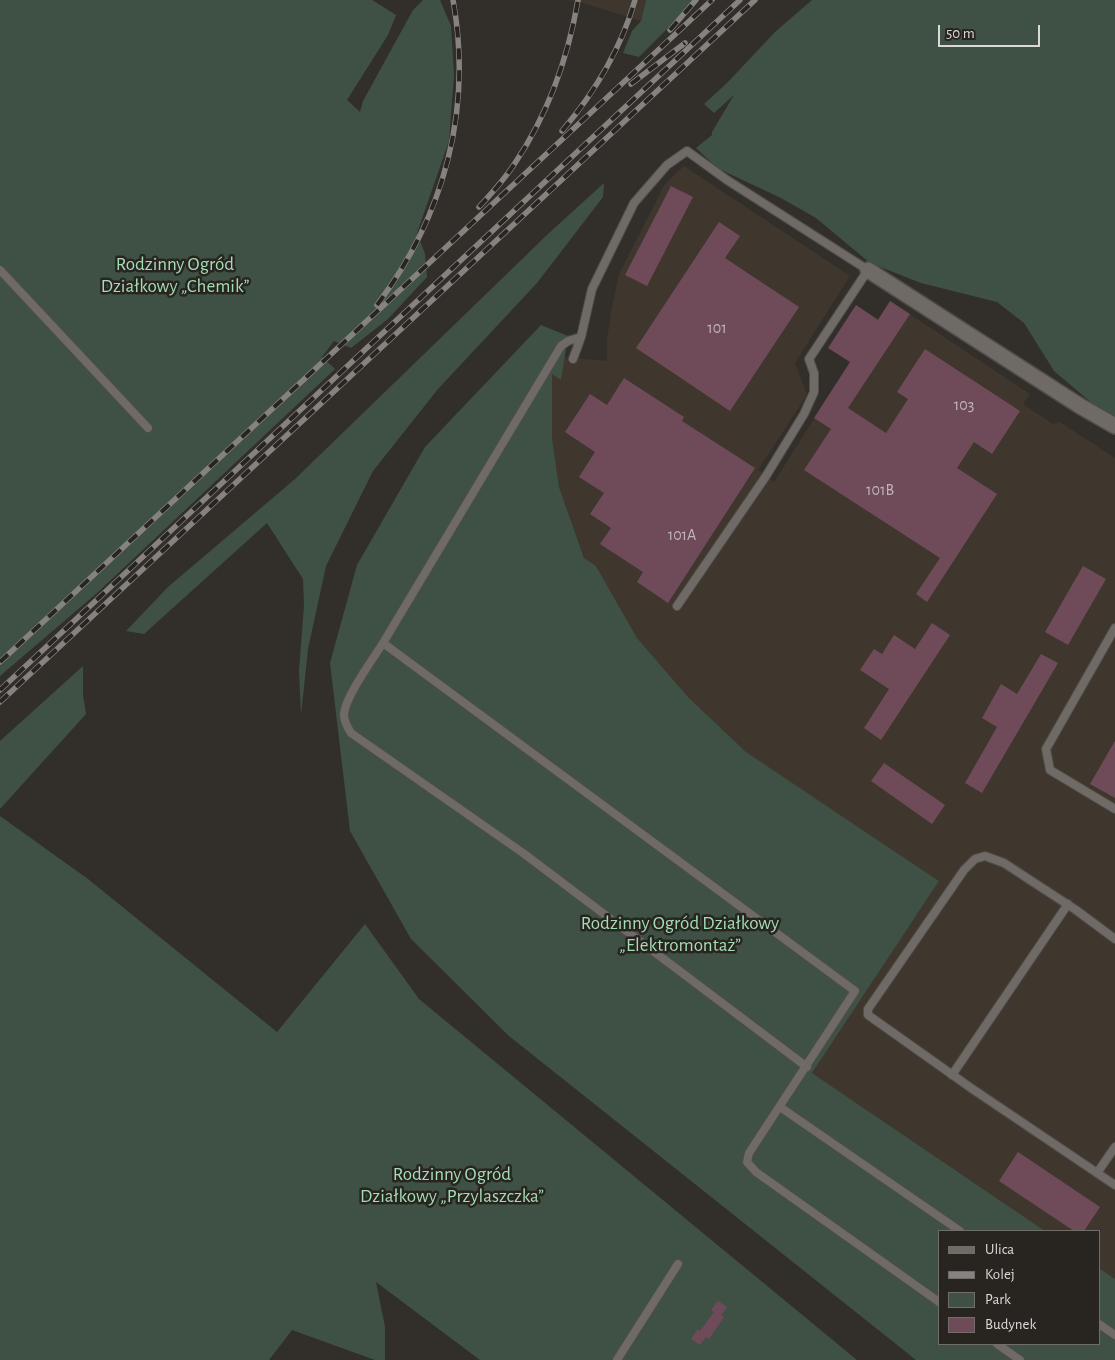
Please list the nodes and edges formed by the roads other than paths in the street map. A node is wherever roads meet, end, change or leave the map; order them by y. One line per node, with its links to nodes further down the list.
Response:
1 (0, 270): 6 (lane)
2 (868, 270): 3 (lane); 5 (street); 7 (lane)
3 (581, 336): 4 (lane); 9 (lane)
4 (573, 358)
5 (1115, 426)
6 (148, 428)
7 (677, 606)
8 (1115, 628): 10 (lane)
9 (383, 644): 13 (lane); 13 (lane)
10 (1115, 809)
11 (1068, 904): 12 (lane); 14 (lane); 14 (lane)
12 (1115, 940)
13 (807, 1067): 15 (lane)
14 (952, 1075): 17 (lane)
15 (780, 1107): 19 (lane); 21 (lane)
16 (1115, 1147): 17 (lane)
17 (1097, 1173): 18 (lane)
18 (1115, 1185)
19 (959, 1230)
20 (678, 1264): 25 (lane)
21 (938, 1301)
22 (1100, 1325): 23 (lane)
23 (1115, 1335)
24 (998, 1345): 26 (lane)
25 (617, 1360)
26 (1020, 1360)

